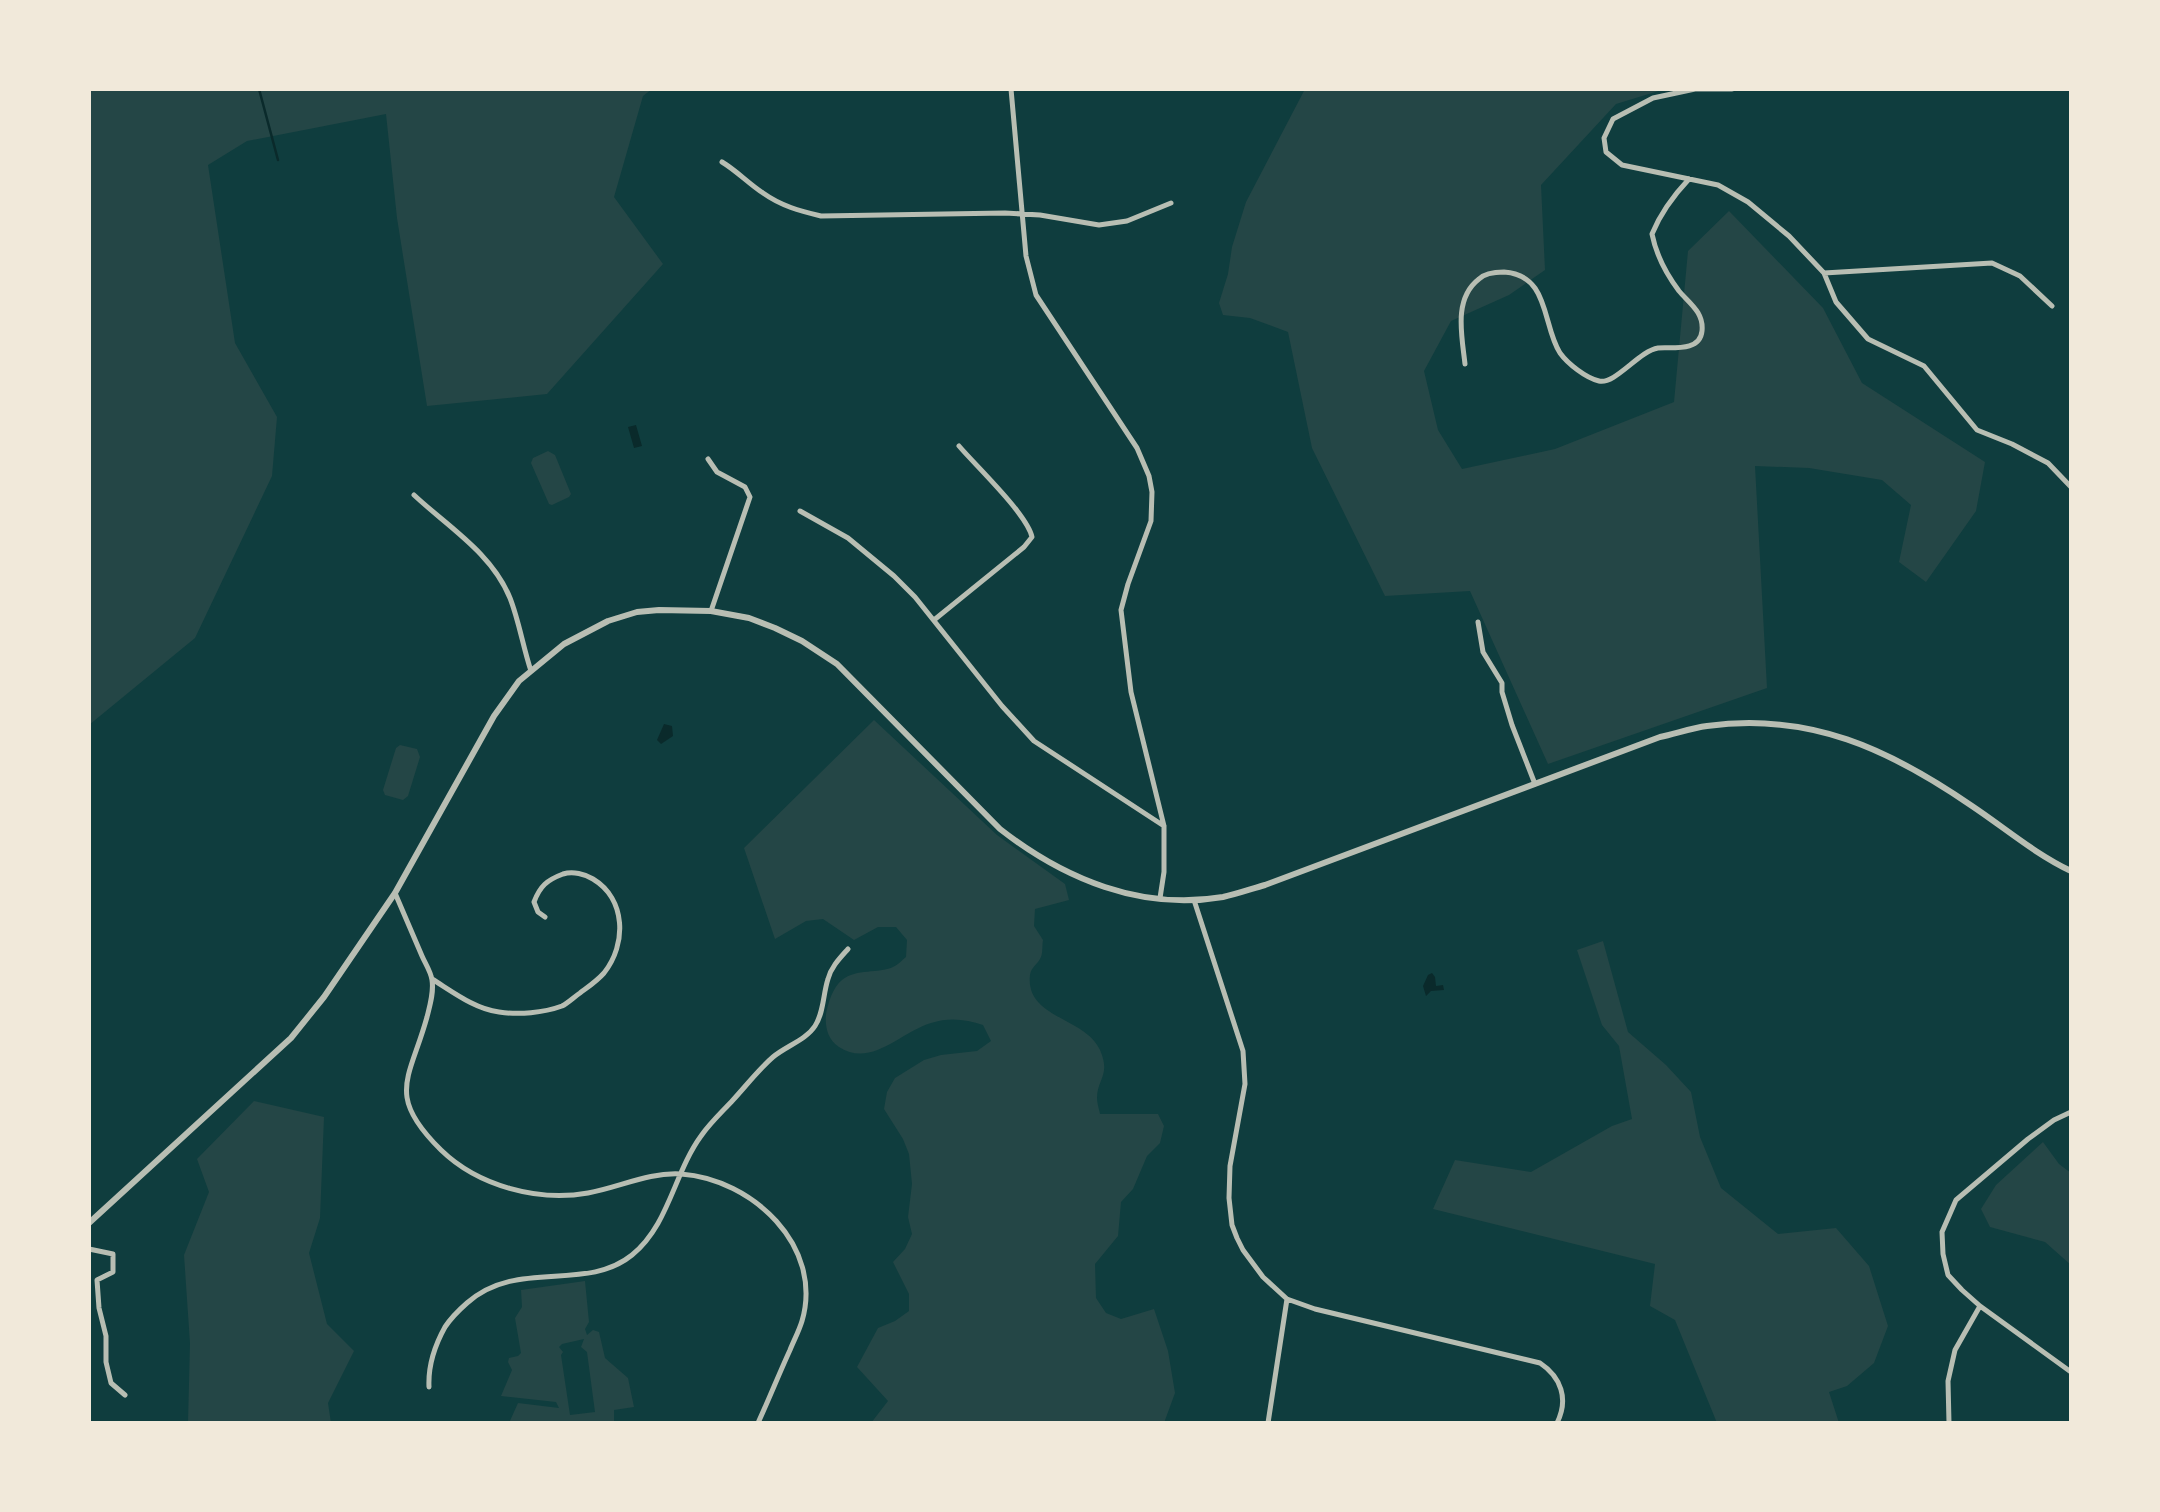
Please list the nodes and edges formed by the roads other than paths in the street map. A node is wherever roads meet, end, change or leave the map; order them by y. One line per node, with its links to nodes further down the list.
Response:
1 (1011, 89): 6 (street)
2 (1732, 89): 4 (street)
3 (722, 162): 6 (street)
4 (1689, 179): 7 (street); 9 (street)
5 (1171, 203): 6 (street)
6 (1021, 214): 20 (street)
7 (1824, 273): 8 (street); 12 (street)
8 (2052, 306)
9 (1465, 363)
10 (959, 446): 16 (street)
11 (708, 459): 15 (street)
12 (2071, 487)
13 (414, 495): 18 (street)
14 (800, 511): 16 (street)
15 (711, 611): 18 (street); 23 (street)
16 (934, 620): 20 (street)
17 (1478, 622): 19 (street)
18 (531, 671): 22 (street)
19 (1535, 784): 21 (street); 24 (street)
20 (1164, 826): 23 (street)
21 (2071, 871)
22 (395, 893): 27 (street); 30 (street)
23 (1160, 898): 24 (street)
24 (1194, 901): 32 (street)
25 (545, 917): 27 (street)
26 (848, 949): 29 (street)
27 (432, 979): 29 (street)
28 (2071, 1112): 33 (street)
29 (681, 1174): 35 (street); 37 (street)
30 (89, 1223)
31 (89, 1249): 36 (street)
32 (1287, 1298): 38 (street); 39 (street)
33 (1980, 1306): 34 (street); 40 (street)
34 (2071, 1372)
35 (429, 1387)
36 (125, 1395)
37 (758, 1423)
38 (1268, 1423)
39 (1557, 1423)
40 (1949, 1423)

